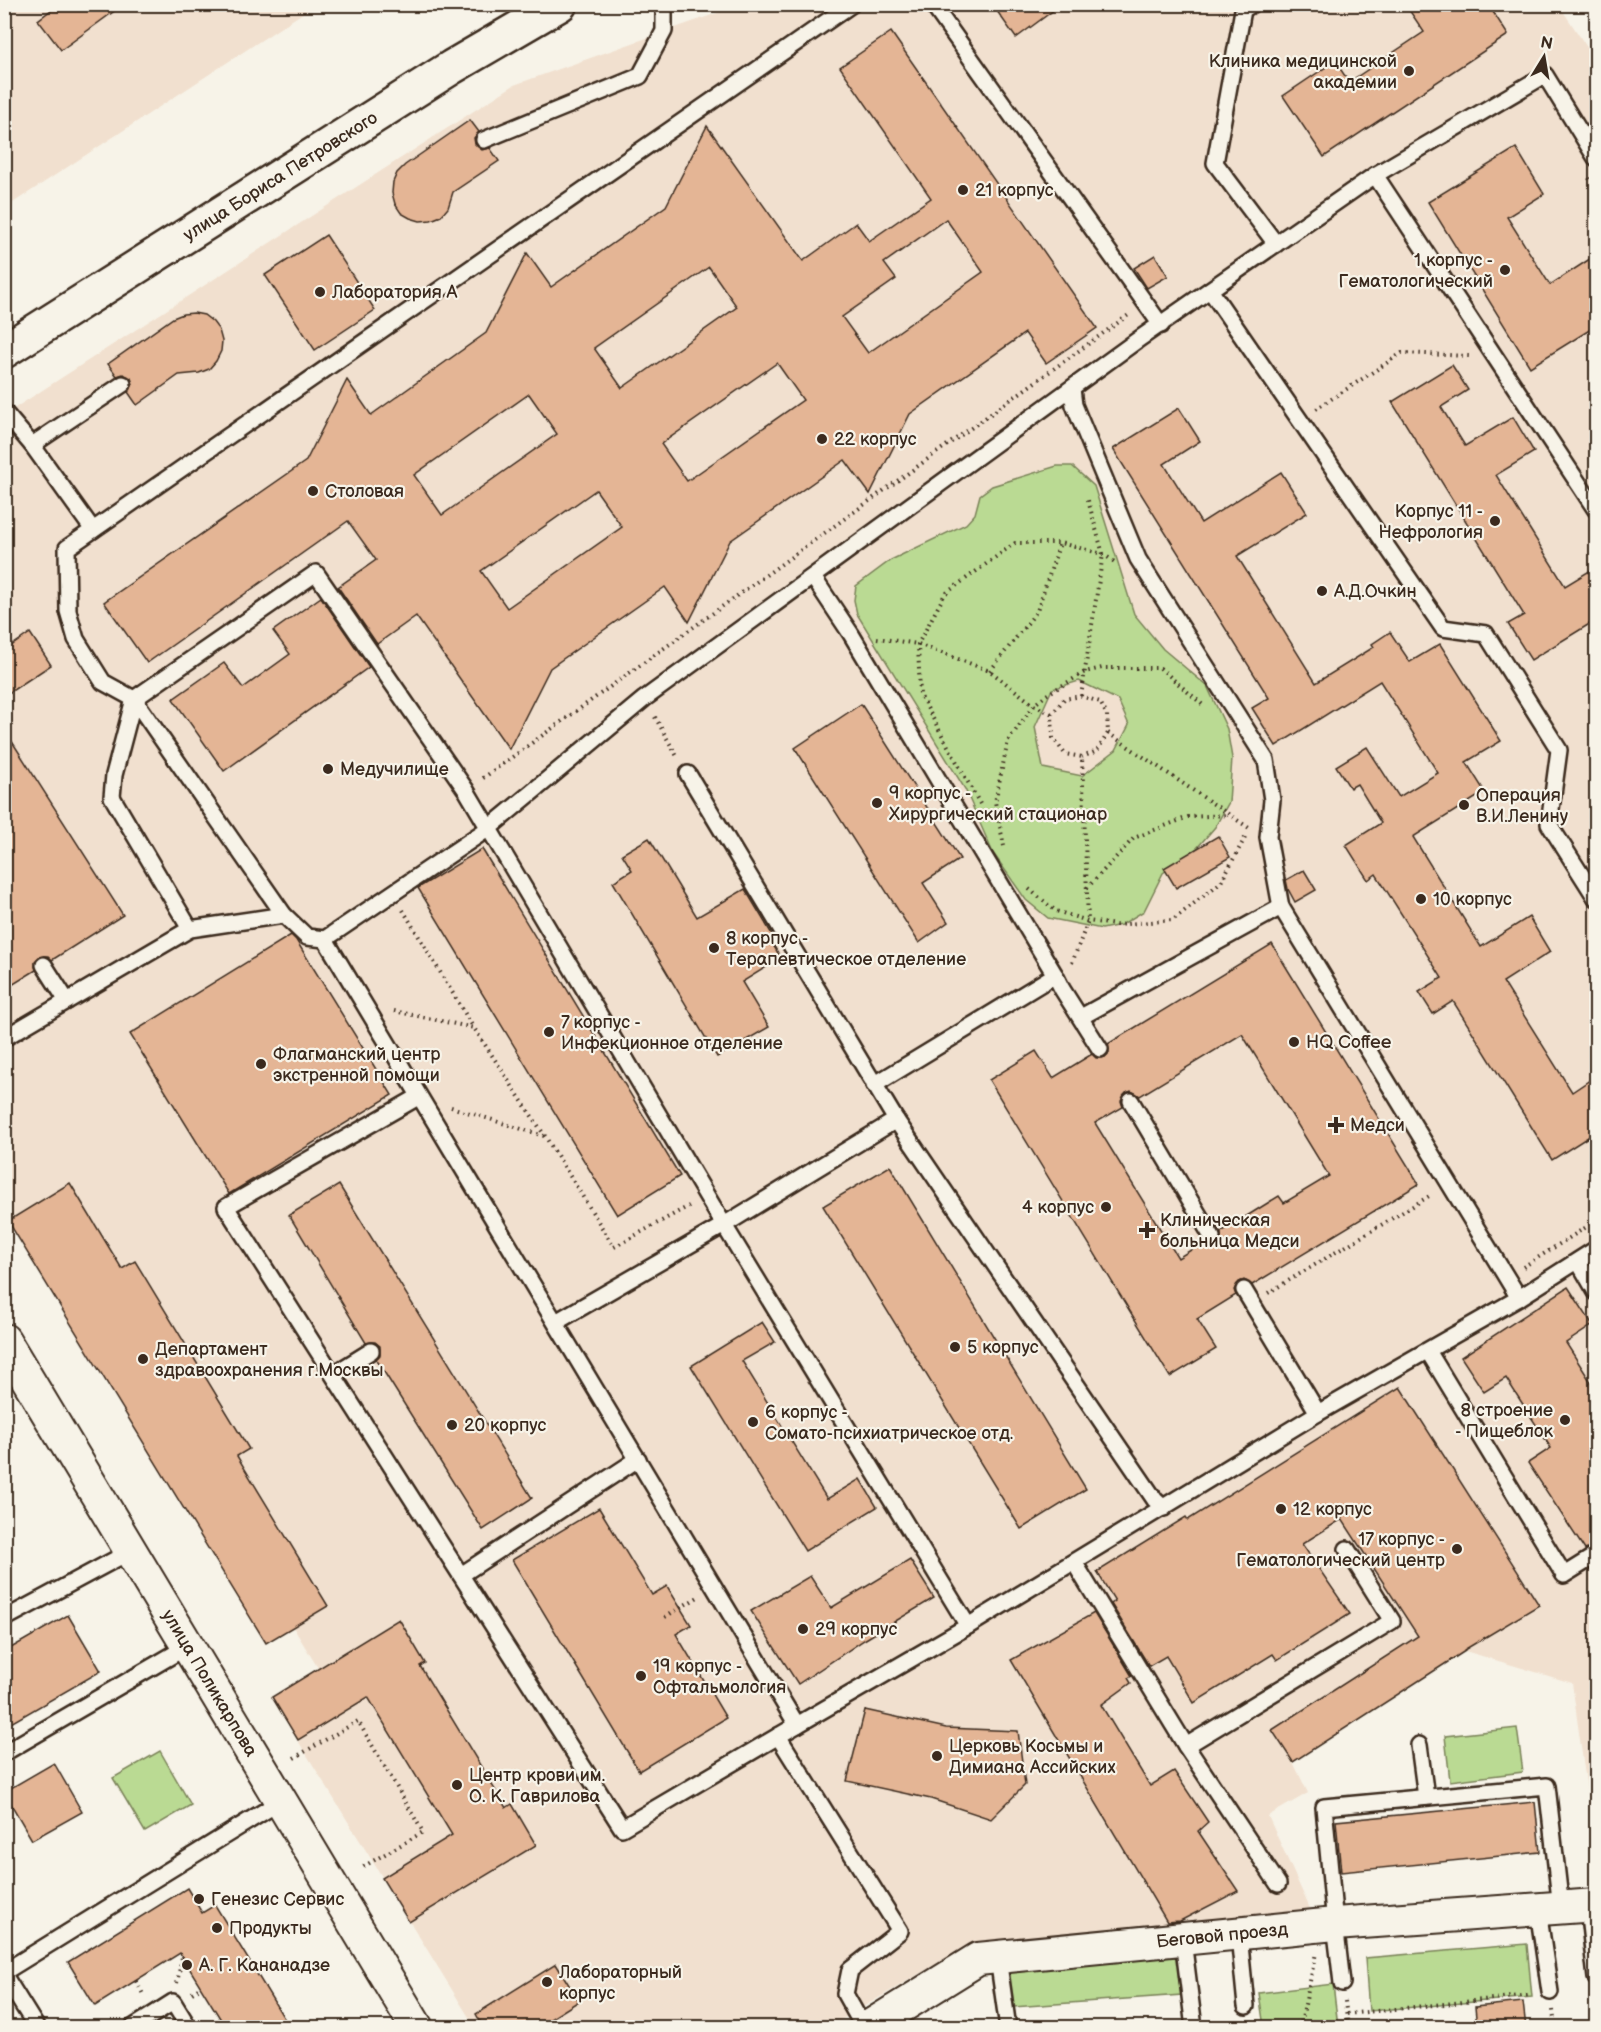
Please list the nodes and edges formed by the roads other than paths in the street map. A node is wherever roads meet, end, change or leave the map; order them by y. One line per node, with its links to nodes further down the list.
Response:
1 (560, 4): 13 (street, улица Бориса Петровского)
2 (673, 4): 6 (lane)
3 (852, 4): 19 (lane)
4 (932, 4): 12 (lane)
5 (1252, 4): 10 (lane)
6 (664, 11): 7 (lane)
7 (484, 140)
8 (1596, 158): 9 (lane)
9 (1375, 175): 10 (lane); 18 (lane)
10 (1276, 244): 11 (lane)
11 (1210, 290): 12 (lane); 24 (lane)
12 (1161, 325): 15 (lane)
13 (4, 351)
14 (123, 384): 17 (lane)
15 (1072, 389): 20 (lane); 25 (lane)
16 (4, 412): 17 (lane)
17 (32, 445): 19 (lane)
18 (1596, 510)
19 (93, 530): 21 (lane)
20 (813, 577): 23 (lane); 30 (lane)
21 (134, 699): 23 (lane); 26 (lane); 27 (lane)
22 (688, 774): 35 (lane)
23 (489, 828): 28 (lane); 39 (lane)
24 (1596, 898)
25 (1281, 907): 32 (lane); 45 (lane)
26 (284, 915): 27 (lane); 28 (lane)
27 (190, 929): 31 (lane)
28 (325, 939): 36 (lane)
29 (44, 965): 31 (lane)
30 (1058, 982): 32 (lane); 35 (lane)
31 (67, 1001): 33 (lane)
32 (1081, 1017): 34 (lane)
33 (4, 1038)
34 (1100, 1049)
35 (874, 1085): 38 (lane)
36 (418, 1097): 46 (lane); 50 (lane)
37 (1131, 1101): 40 (lane)
38 (896, 1120): 39 (lane); 53 (lane)
39 (720, 1228): 46 (lane); 60 (lane)
40 (1212, 1238)
41 (1596, 1249): 42 (lane)
42 (1578, 1261): 43 (lane); 45 (lane)
43 (1596, 1292)
44 (1248, 1296): 51 (lane)
45 (1519, 1298): 48 (lane)
46 (556, 1322): 52 (lane)
47 (371, 1351): 50 (lane)
48 (1428, 1351): 51 (lane); 56 (lane)
49 (7, 1352): 55 (street, улица Поликарпова)
50 (334, 1374): 58 (lane)
51 (1318, 1413): 53 (lane)
52 (638, 1459): 58 (lane); 62 (lane)
53 (1164, 1508): 57 (lane)
54 (1347, 1549): 65 (lane)
55 (131, 1551): 59 (lane); 61 (street, улица Поликарпова)
56 (1596, 1555)
57 (1074, 1562): 60 (lane); 65 (lane)
58 (461, 1575): 63 (lane)
59 (4, 1619)
60 (968, 1626): 62 (lane)
61 (188, 1646): 66 (lane); 68 (street, улица Поликарпова)
62 (797, 1725): 63 (lane)
63 (778, 1736): 84 (lane)
64 (1419, 1745): 67 (lane)
65 (1186, 1746): 69 (lane)
66 (4, 1753)
67 (1426, 1797): 70 (lane); 71 (lane)
68 (281, 1801): 75 (lane); 83 (street, улица Поликарпова)
69 (1278, 1884)
70 (1570, 1907): 71 (street, Беговой проезд); 76 (lane); 78 (lane)
71 (1335, 1924): 72 (street, Беговой проезд); 77 (lane)
72 (1239, 1935): 73 (street, Беговой проезд); 79 (lane)
73 (1183, 1940): 74 (street, Беговой проезд); 86 (lane)
74 (998, 1958): 84 (street, Беговой проезд); 85 (lane)
75 (4, 1973): 80 (lane)
76 (1596, 1978)
77 (1342, 1983)
78 (1550, 1992)
79 (1246, 2006)
80 (37, 2028)
81 (132, 2028): 82 (lane)
82 (189, 2028)
83 (417, 2028)
84 (865, 2028)
85 (1008, 2028)
86 (1194, 2028)

